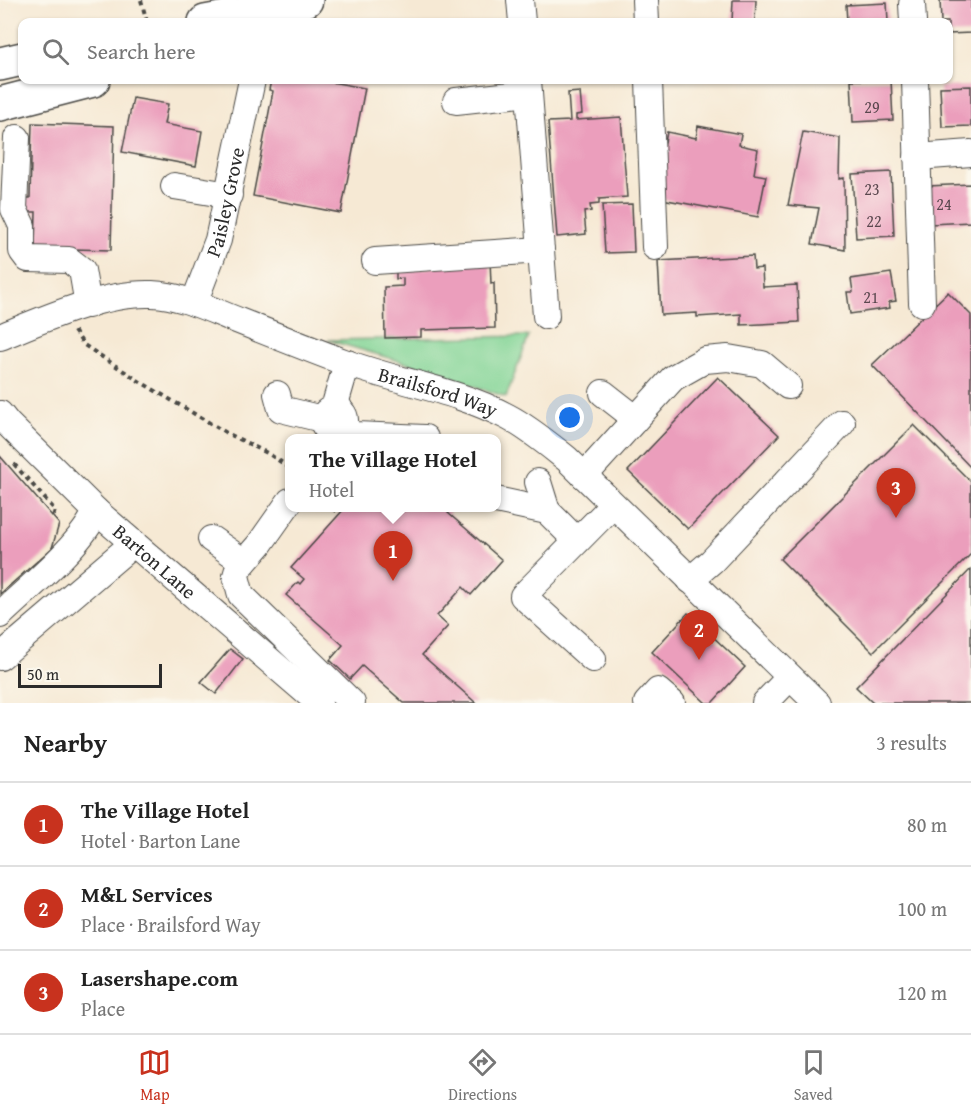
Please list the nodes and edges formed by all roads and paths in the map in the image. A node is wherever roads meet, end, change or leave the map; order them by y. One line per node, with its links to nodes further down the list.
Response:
1 (141, 0): 6 (path)
2 (306, 0): 5 (main road)
3 (520, 0): 8 (street)
4 (645, 0): 9 (street)
5 (254, 16): 7 (main road)
6 (146, 18)
7 (238, 18)
8 (522, 18)
9 (646, 18)
10 (18, 60): 11 (main road)
11 (0, 64)
12 (78, 84): 18 (main road)
13 (649, 84): 24 (street)
14 (915, 84): 21 (street)
15 (528, 86): 17 (street); 25 (street)
16 (250, 88): 23 (street, Paisley Grove)
17 (456, 101)
18 (0, 104)
19 (17, 138): 29 (street)
20 (971, 153): 21 (street)
21 (917, 157): 28 (street)
22 (174, 186): 23 (street)
23 (229, 195): 27 (street, Paisley Grove)
24 (655, 247)
25 (541, 250): 26 (street); 30 (street)
26 (375, 261)
27 (194, 303): 29 (street, Brailsford Way); 32 (street, Brailsford Way)
28 (922, 303)
29 (77, 308): 31 (street, Brailsford Way); 42 (path)
30 (546, 315)
31 (0, 337)
32 (347, 363): 39 (street); 43 (street, Brailsford Way)
33 (788, 386): 37 (street)
34 (603, 393): 37 (street)
35 (285, 411): 39 (street)
36 (0, 414): 48 (street, Barton Lane)
37 (635, 418): 43 (street)
38 (843, 423): 55 (street)
39 (333, 424): 40 (street)
40 (353, 434)
41 (8, 456): 50 (path)
42 (285, 465)
43 (584, 476): 46 (street, Brailsford Way)
44 (538, 482): 49 (street)
45 (501, 501): 49 (street)
46 (613, 505): 52 (street); 55 (street, Brailsford Way)
47 (285, 508): 54 (street)
48 (96, 511): 53 (street, Barton Lane); 56 (street)
49 (548, 512): 52 (street)
50 (52, 517)
51 (211, 539): 54 (street)
52 (577, 542): 58 (street)
53 (134, 543): 57 (street); 60 (street, Barton Lane)
54 (244, 562): 61 (street)
55 (690, 580): 59 (street, Brailsford Way)
56 (0, 615)
57 (0, 657)
58 (593, 659)
59 (790, 676): 64 (street); 65 (street, Brailsford Way)
60 (319, 703)
61 (352, 703)
62 (647, 703): 63 (street)
63 (672, 703)
64 (765, 703)
65 (817, 703)

